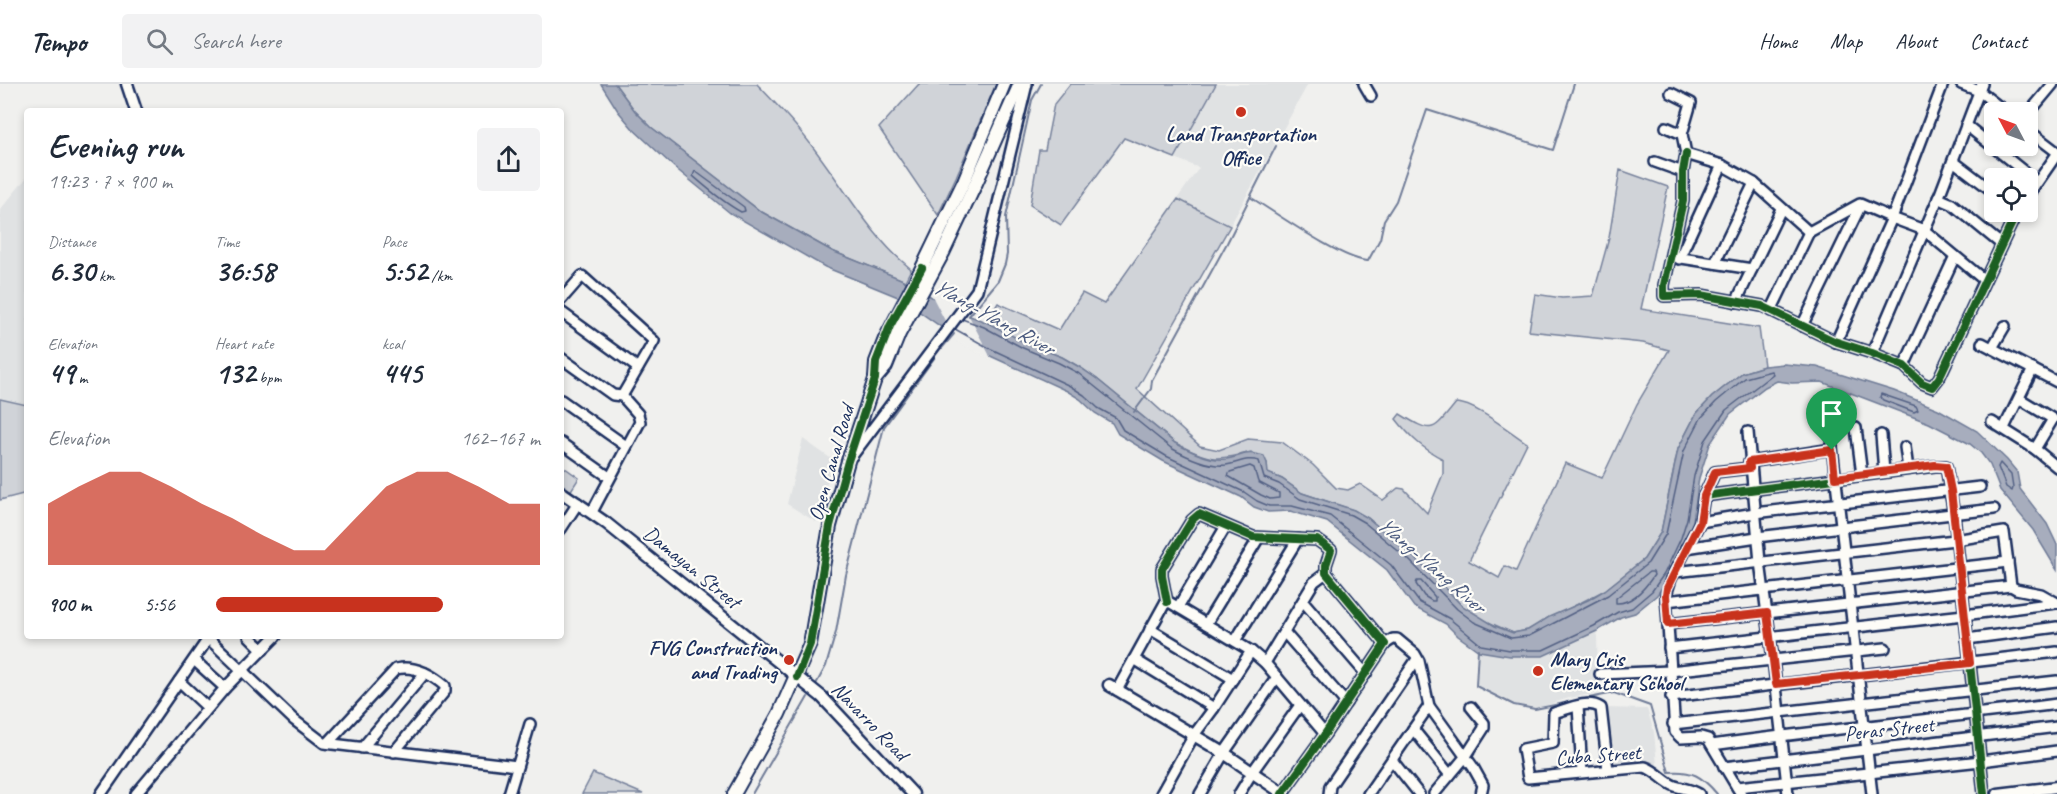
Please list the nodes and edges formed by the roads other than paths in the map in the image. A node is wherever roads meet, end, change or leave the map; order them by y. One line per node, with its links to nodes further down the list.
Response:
1 (128, 84): 14 (street)
2 (1004, 84): 41 (main road, Open Canal Road)
3 (1020, 84): 41 (main road, Open Canal Road)
4 (1027, 84): 72 (street, Open Canal Road)
5 (1364, 84): 11 (street)
6 (1944, 84): 32 (street)
7 (1961, 84): 9 (street)
8 (2053, 84): 13 (street)
9 (1980, 88): 12 (street); 15 (street)
10 (1671, 93): 17 (street)
11 (1371, 96)
12 (1995, 102)
13 (2038, 102)
14 (135, 108)
15 (1966, 125): 21 (street); 24 (street)
16 (1666, 127): 17 (street)
17 (1682, 134): 20 (street)
18 (2038, 138): 19 (street)
19 (2057, 153): 26 (street)
20 (1686, 154): 23 (street); 25 (street)
21 (1953, 161): 28 (street); 29 (street)
22 (1655, 162): 25 (street)
23 (1722, 165): 27 (street); 38 (street)
24 (2020, 168)
25 (1683, 172): 38 (street)
26 (2038, 181)
27 (1754, 183): 31 (street); 39 (street)
28 (1984, 185)
29 (1938, 198): 34 (street); 36 (street)
30 (1862, 205): 32 (street); 35 (street); 47 (street)
31 (1781, 209): 35 (street); 40 (street)
32 (1892, 218): 34 (street); 49 (street)
33 (2012, 222): 36 (street)
34 (1924, 230): 37 (street); 52 (street)
35 (1809, 232): 45 (street)
36 (2001, 244): 42 (street)
37 (1955, 256): 42 (street); 54 (street)
38 (1674, 257): 39 (street); 44 (street)
39 (1715, 263): 40 (street)
40 (1752, 269): 44 (street)
41 (927, 271): 72 (main road, Open Canal Road)
42 (1984, 280): 54 (street)
43 (564, 297): 55 (street)
44 (1736, 302): 45 (street)
45 (1771, 311): 47 (street)
46 (564, 314): 55 (street)
47 (1802, 326): 49 (street)
48 (2005, 326): 51 (street)
49 (1836, 342): 52 (street)
50 (1982, 343): 51 (street)
51 (1992, 348): 56 (street)
52 (1872, 353): 54 (street)
53 (564, 360): 58 (street)
54 (1904, 366)
55 (638, 368): 58 (street)
56 (2033, 369): 57 (street); 59 (street)
57 (2057, 382)
58 (622, 396): 68 (street)
59 (2020, 399): 64 (street); 70 (street)
60 (564, 402): 68 (street)
61 (1828, 411): 71 (street)
62 (1992, 422): 64 (street)
63 (1856, 428): 77 (street)
64 (2004, 428): 70 (street)
65 (1748, 432): 73 (street)
66 (1881, 435): 76 (street)
67 (564, 444): 78 (street)
68 (626, 446): 78 (street)
69 (1905, 447): 75 (street)
70 (2036, 449): 74 (street)
71 (1832, 450): 73 (street); 79 (street)
72 (848, 461): 150 (main road, Open Canal Road)
73 (1750, 465): 81 (street); 84 (street)
74 (2057, 467)
75 (1908, 469): 76 (street); 82 (street)
76 (1884, 472): 77 (street)
77 (1862, 475): 79 (street)
78 (609, 477): 88 (street)
79 (1835, 478): 81 (street); 86 (street)
80 (1980, 487): 82 (street)
81 (1753, 490): 84 (street); 89 (street)
82 (1951, 491): 86 (street); 90 (street)
83 (564, 494): 85 (street, Damayan Street)
84 (1704, 496): 91 (street)
85 (578, 502): 88 (street, Damayan Street); 92 (street)
86 (1839, 503): 89 (street); 94 (street)
87 (1994, 509): 90 (street)
88 (592, 512): 150 (street, Damayan Street)
89 (1755, 513): 91 (street); 95 (street)
90 (1954, 515): 94 (street); 98 (street)
91 (1700, 522): 99 (street)
92 (564, 524)
93 (1226, 526): 96 (street); 112 (street); 115 (street)
94 (1841, 526): 95 (street); 100 (street)
95 (1757, 537): 99 (street); 101 (street)
96 (1258, 539): 97 (street); 118 (street)
97 (1298, 539): 105 (street); 130 (street)
98 (1955, 540): 100 (street); 102 (street); 103 (street)
99 (1686, 548): 104 (street)
100 (1844, 552): 101 (street); 106 (street)
101 (1760, 562): 104 (street); 108 (street)
102 (2008, 562): 103 (street); 107 (street)
103 (1959, 569): 106 (street); 109 (street)
104 (1675, 572): 111 (street)
105 (1326, 573): 110 (street); 131 (street)
106 (1848, 582): 108 (street); 113 (street)
107 (2011, 586): 109 (street); 114 (street)
108 (1764, 589): 111 (street); 116 (street)
109 (1961, 592): 113 (street); 117 (street)
110 (1303, 601): 123 (street); 147 (street)
111 (1666, 601): 119 (street)
112 (1167, 602): 115 (street); 122 (street)
113 (1850, 603): 116 (street); 120 (street)
114 (2057, 603): 117 (street)
115 (1178, 607): 118 (street)
116 (1767, 613): 119 (street); 124 (street)
117 (1964, 615): 120 (street); 129 (street)
118 (1206, 624): 130 (street)
119 (1668, 624): 132 (street)
120 (1853, 627): 124 (street); 136 (street)
121 (2057, 627): 129 (street)
122 (1150, 629): 138 (street); 152 (street)
123 (1284, 632): 142 (street); 161 (street)
124 (1770, 636): 132 (street); 140 (street)
125 (208, 639): 141 (street)
126 (211, 639): 144 (street)
127 (252, 639): 134 (street)
128 (273, 639): 134 (street)
129 (1967, 639): 143 (street)
130 (1235, 641): 135 (street)
131 (1385, 644): 139 (street); 147 (street)
132 (1669, 648): 145 (street)
133 (1885, 648): 136 (street)
134 (263, 650): 144 (street)
135 (1251, 651): 142 (street); 152 (street)
136 (1854, 651): 140 (street); 149 (street)
137 (2057, 652): 143 (street)
138 (1134, 659): 156 (street); 168 (street)
139 (1417, 659): 164 (street); 212 (street)
140 (1773, 659): 145 (street); 155 (street)
141 (194, 660): 153 (street); 157 (street)
142 (1265, 663): 151 (street)
143 (1970, 663): 149 (street); 158 (street)
144 (242, 670): 157 (street); 180 (street)
145 (1670, 671): 148 (street); 159 (street)
146 (425, 673): 180 (street); 182 (street); 185 (street)
147 (1366, 674): 161 (street)
148 (1600, 674)
149 (1858, 676): 155 (street); 160 (street)
150 (797, 677): 207 (main road, Open Canal Road); 208 (street, Navarro Road)
151 (1277, 677): 163 (street); 186 (street)
152 (1233, 679): 168 (street)
153 (179, 681): 167 (street); 204 (street)
154 (2057, 681): 158 (street)
155 (1776, 684): 159 (street); 169 (street)
156 (1113, 687): 177 (street)
157 (225, 688): 167 (street)
158 (1973, 691): 160 (street); 170 (street)
159 (1671, 697): 172 (street)
160 (1862, 702): 169 (street); 173 (street)
161 (1346, 703): 176 (street)
162 (2057, 704): 170 (street)
163 (1300, 705): 176 (street); 194 (street)
164 (1429, 706): 175 (street); 187 (street)
165 (1578, 706): 193 (street); 195 (street); 195 (street, Cuba Street)
166 (1471, 707): 187 (street)
167 (208, 708): 205 (street)
168 (1214, 708): 177 (street)
169 (1779, 712): 172 (street); 178 (street)
170 (1976, 715): 173 (street); 179 (street)
171 (530, 724): 191 (street)
172 (1673, 724): 181 (street)
173 (1864, 726): 178 (street); 183 (street)
174 (2057, 727): 179 (street, Peras Street)
175 (1413, 729): 189 (street); 197 (street)
176 (1325, 734): 202 (street)
177 (1194, 735): 186 (street); 209 (street)
178 (1781, 736): 181 (street); 188 (street)
179 (1978, 737): 183 (street, Peras Street); 190 (street)
180 (328, 743): 182 (street)
181 (1712, 745): 192 (street)
182 (362, 748): 185 (street)
183 (1867, 748): 188 (street, Peras Street); 196 (street)
184 (2057, 751): 190 (street)
185 (394, 752): 191 (street)
186 (1224, 753): 194 (street); 210 (street)
187 (1466, 756): 197 (street); 215 (street)
188 (1784, 759): 192 (street, Peras Street); 198 (street)
189 (1392, 760): 203 (street); 213 (street)
190 (1981, 761): 196 (street); 219 (street)
191 (518, 766): 206 (street)
192 (1724, 767): 201 (street)
193 (1608, 770): 195 (street, Cuba Street); 200 (street, Cuba Street)
194 (1252, 771): 202 (street); 211 (street)
195 (1582, 772)
196 (1869, 773): 198 (street); 218 (street)
197 (1450, 775): 214 (street)
198 (1786, 783): 201 (street); 217 (street)
199 (2057, 787): 220 (street)
200 (1676, 790): 216 (street, Cuba Street)
201 (1739, 791)
202 (1283, 793)
203 (1370, 793)
204 (102, 794)
205 (136, 794)
206 (509, 794)
207 (734, 794)
208 (913, 794)
209 (1161, 794)
210 (1200, 794)
211 (1239, 794)
212 (1329, 794)
213 (1419, 794)
214 (1434, 794)
215 (1481, 794)
216 (1699, 794)
217 (1788, 794)
218 (1872, 794)
219 (1984, 794)
220 (1998, 794)

